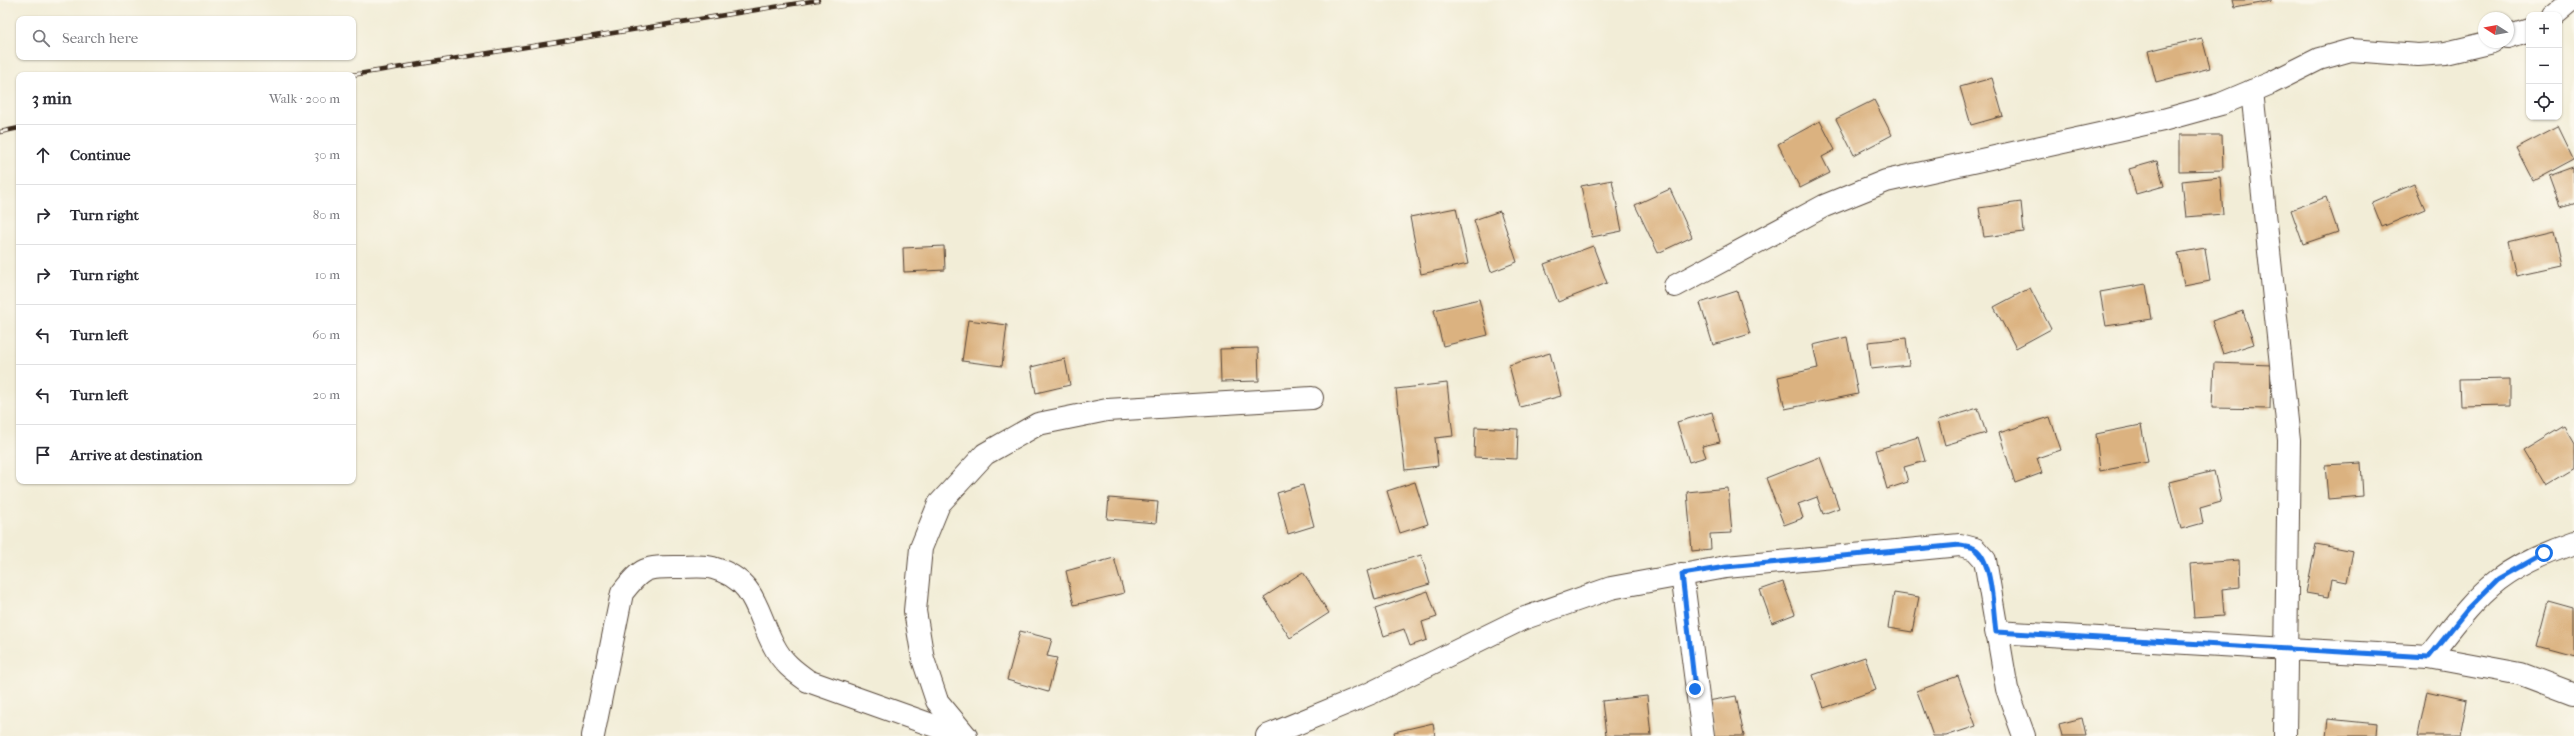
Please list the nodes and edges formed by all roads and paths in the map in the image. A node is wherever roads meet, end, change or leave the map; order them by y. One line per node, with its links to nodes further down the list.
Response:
1 (2572, 0): 2 (street)
2 (2558, 12)
3 (2526, 31): 4 (street)
4 (2514, 35)
5 (2478, 45): 6 (street)
6 (2252, 91): 7 (street); 12 (street)
7 (1675, 286)
8 (1312, 398): 17 (street)
9 (2574, 542): 13 (street)
10 (1682, 574): 11 (street); 18 (street); 19 (street)
11 (1996, 632): 12 (street); 20 (street)
12 (2286, 651): 13 (street); 21 (street)
13 (2429, 657): 14 (street)
14 (2574, 694)
15 (593, 736): 16 (street)
16 (963, 736)
17 (966, 736)
18 (1266, 736)
19 (1703, 736)
20 (2024, 736)
21 (2285, 736)

